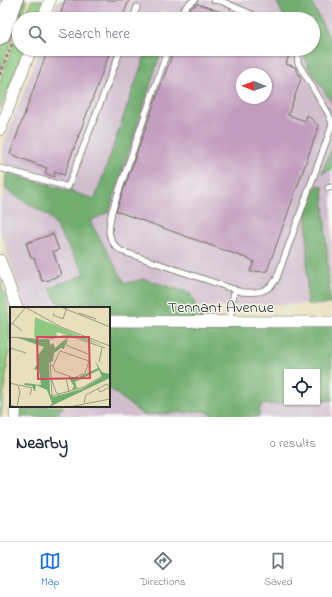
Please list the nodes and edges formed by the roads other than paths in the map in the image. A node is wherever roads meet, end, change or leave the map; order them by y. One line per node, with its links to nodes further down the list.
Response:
1 (13, 0): 10 (highway)
2 (50, 0): 6 (street)
3 (194, 0): 8 (lane)
4 (214, 0): 9 (lane)
5 (137, 7): 7 (lane)
6 (46, 12)
7 (135, 12)
8 (182, 12)
9 (247, 12)
10 (7, 37)
11 (28, 56): 16 (street)
12 (119, 56): 17 (lane)
13 (166, 56): 19 (lane)
14 (298, 56): 15 (lane)
15 (332, 124): 19 (lane)
16 (0, 130)
17 (0, 168)
18 (0, 260): 20 (street)
19 (234, 289): 22 (lane)
20 (17, 307)
21 (110, 321): 22 (street, Tennant Avenue)
22 (230, 322): 23 (street, Tennant Avenue)
23 (332, 322)
24 (16, 407): 25 (street)
25 (15, 417)

